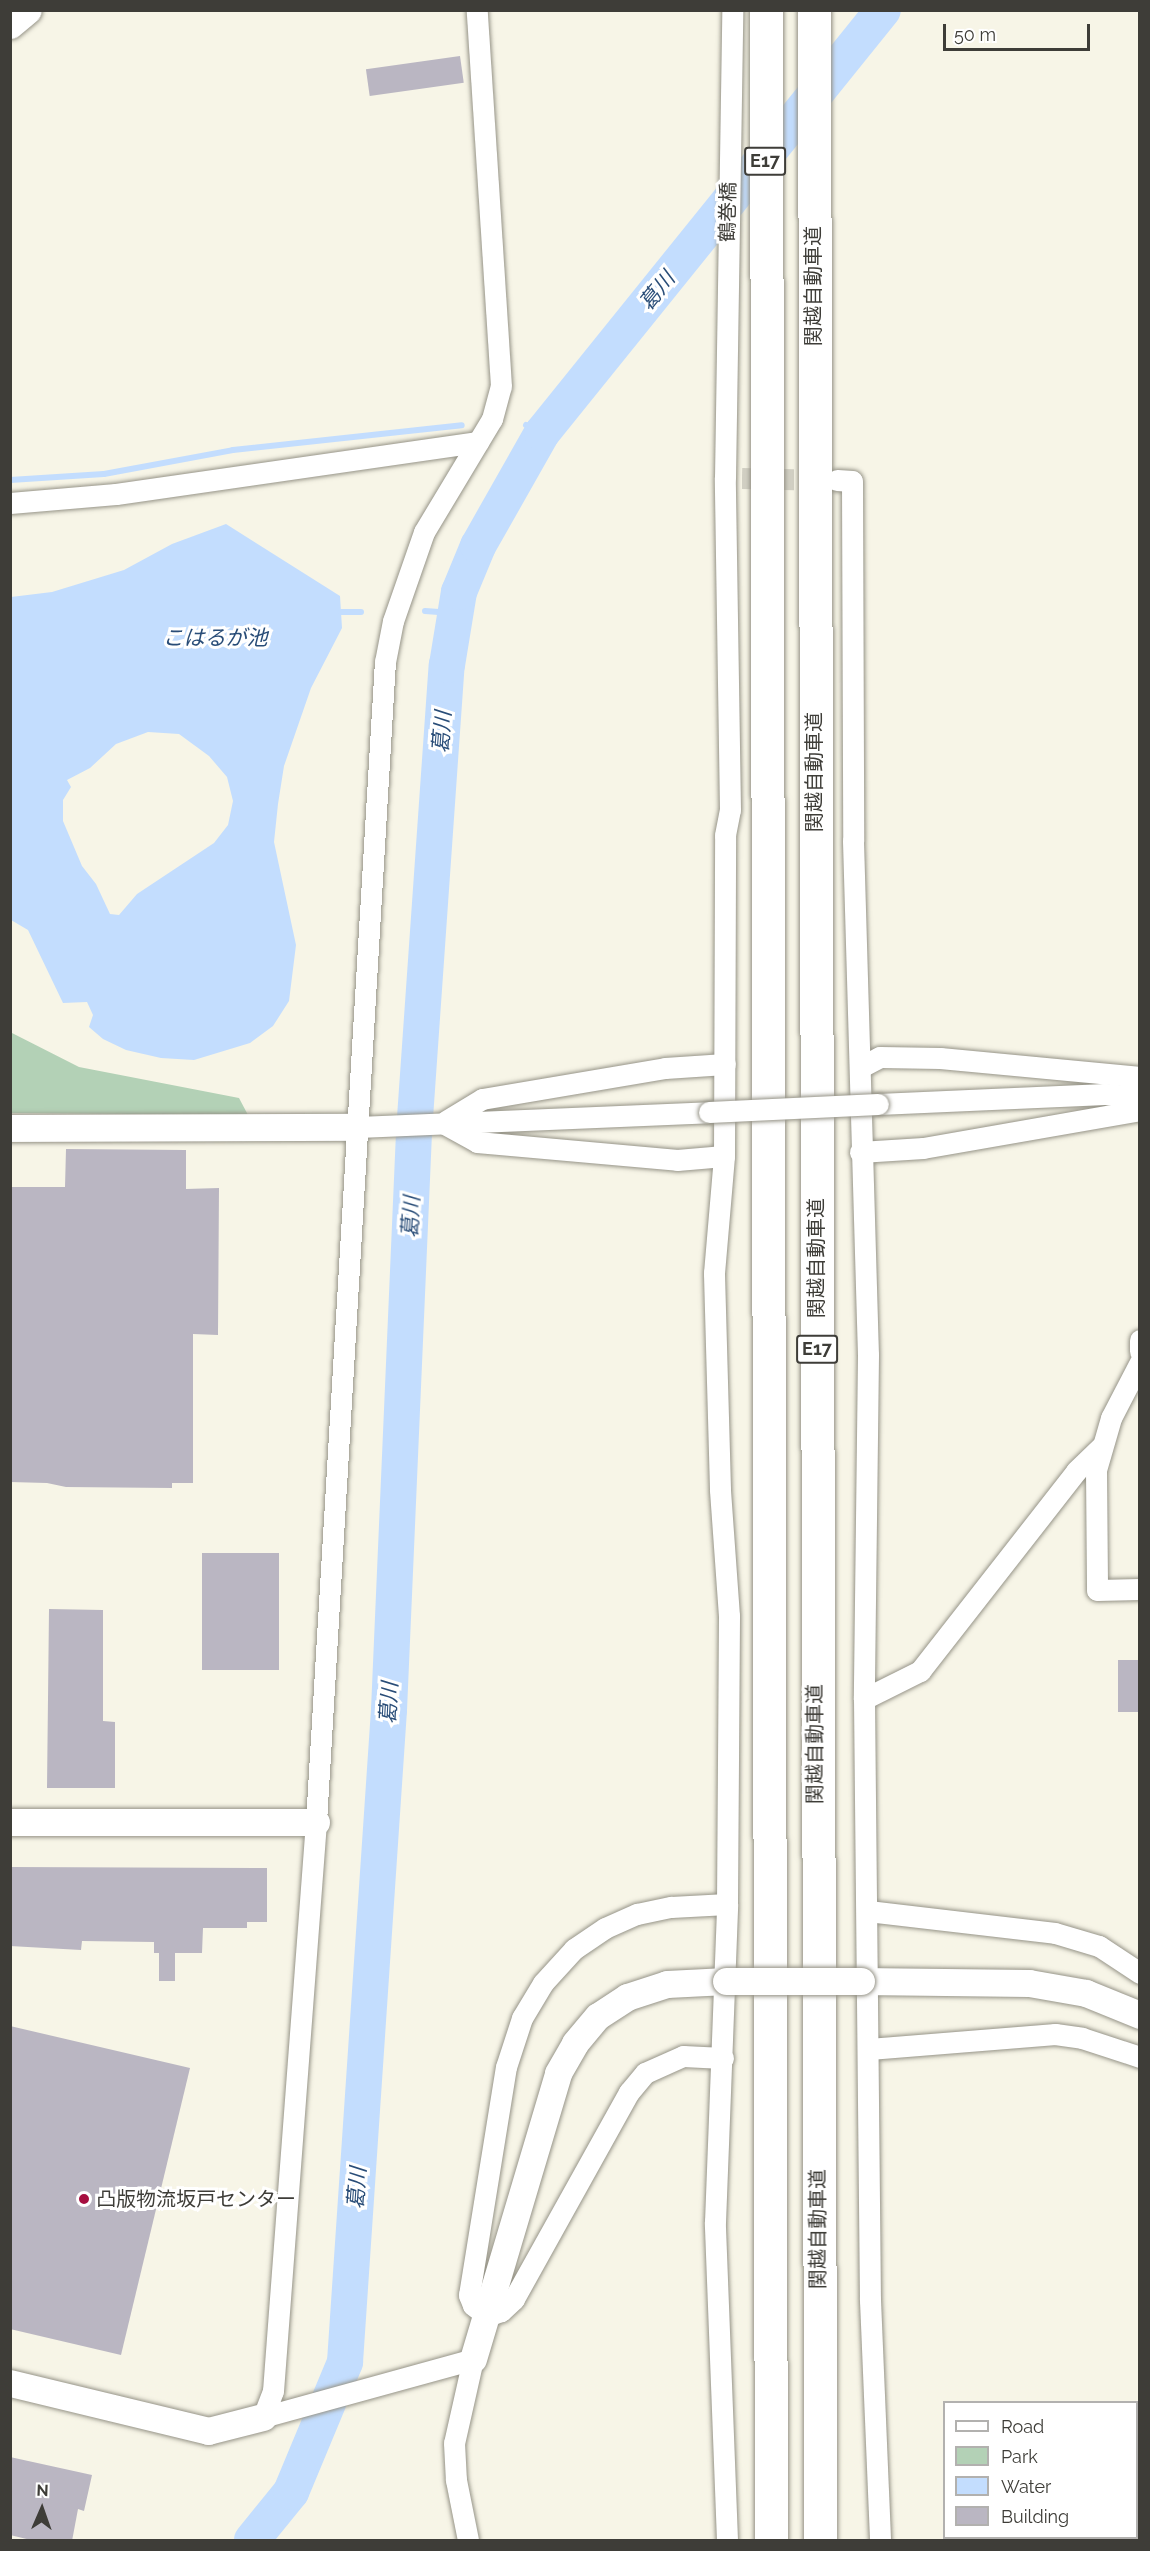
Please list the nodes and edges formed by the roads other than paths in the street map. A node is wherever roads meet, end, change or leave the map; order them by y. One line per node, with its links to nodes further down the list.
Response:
1 (28, 10): 5 (street)
2 (477, 10): 7 (street)
3 (732, 10): 10 (street, 鶴巻橋)
4 (766, 10): 44 (highway, E17)
5 (10, 25)
6 (814, 26): 37 (highway, 関越自動車道 / E17)
7 (478, 442): 9 (street); 16 (street)
8 (837, 480): 11 (street)
9 (10, 503)
10 (725, 1064): 15 (street); 19 (street, 鶴巻橋)
11 (861, 1067): 12 (street); 18 (street)
12 (1140, 1077)
13 (1140, 1097): 15 (street, bridge)
14 (1140, 1110): 18 (street)
15 (441, 1123): 16 (street); 19 (street)
16 (368, 1126): 17 (street); 26 (street)
17 (10, 1128)
18 (860, 1152): 25 (street)
19 (724, 1156): 28 (street, 鶴巻橋)
20 (1140, 1340): 21 (street)
21 (1140, 1351)
22 (1140, 1362): 23 (street)
23 (1101, 1447): 24 (street); 25 (street)
24 (1140, 1590)
25 (864, 1699): 29 (street)
26 (316, 1821): 27 (street); 41 (street)
27 (10, 1822)
28 (728, 1904): 31 (street, 鶴巻橋); 38 (street)
29 (868, 1911): 30 (street); 32 (street)
30 (1140, 1973)
31 (726, 1981): 32 (street, bridge); 36 (street, 鶴巻橋); 38 (street)
32 (865, 1981): 33 (street); 34 (street)
33 (1140, 2015)
34 (869, 2049): 35 (street); 47 (street)
35 (1140, 2057)
36 (723, 2058): 38 (street); 43 (street, 鶴巻橋)
37 (819, 2314): 45 (highway, 関越自動車道 / E17); 46 (highway)
38 (487, 2316): 39 (street)
39 (474, 2359): 41 (street); 42 (street)
40 (10, 2383): 41 (street)
41 (275, 2414)
42 (468, 2541)
43 (727, 2541)
44 (771, 2541)
45 (820, 2541)
46 (837, 2541)
47 (880, 2541)

